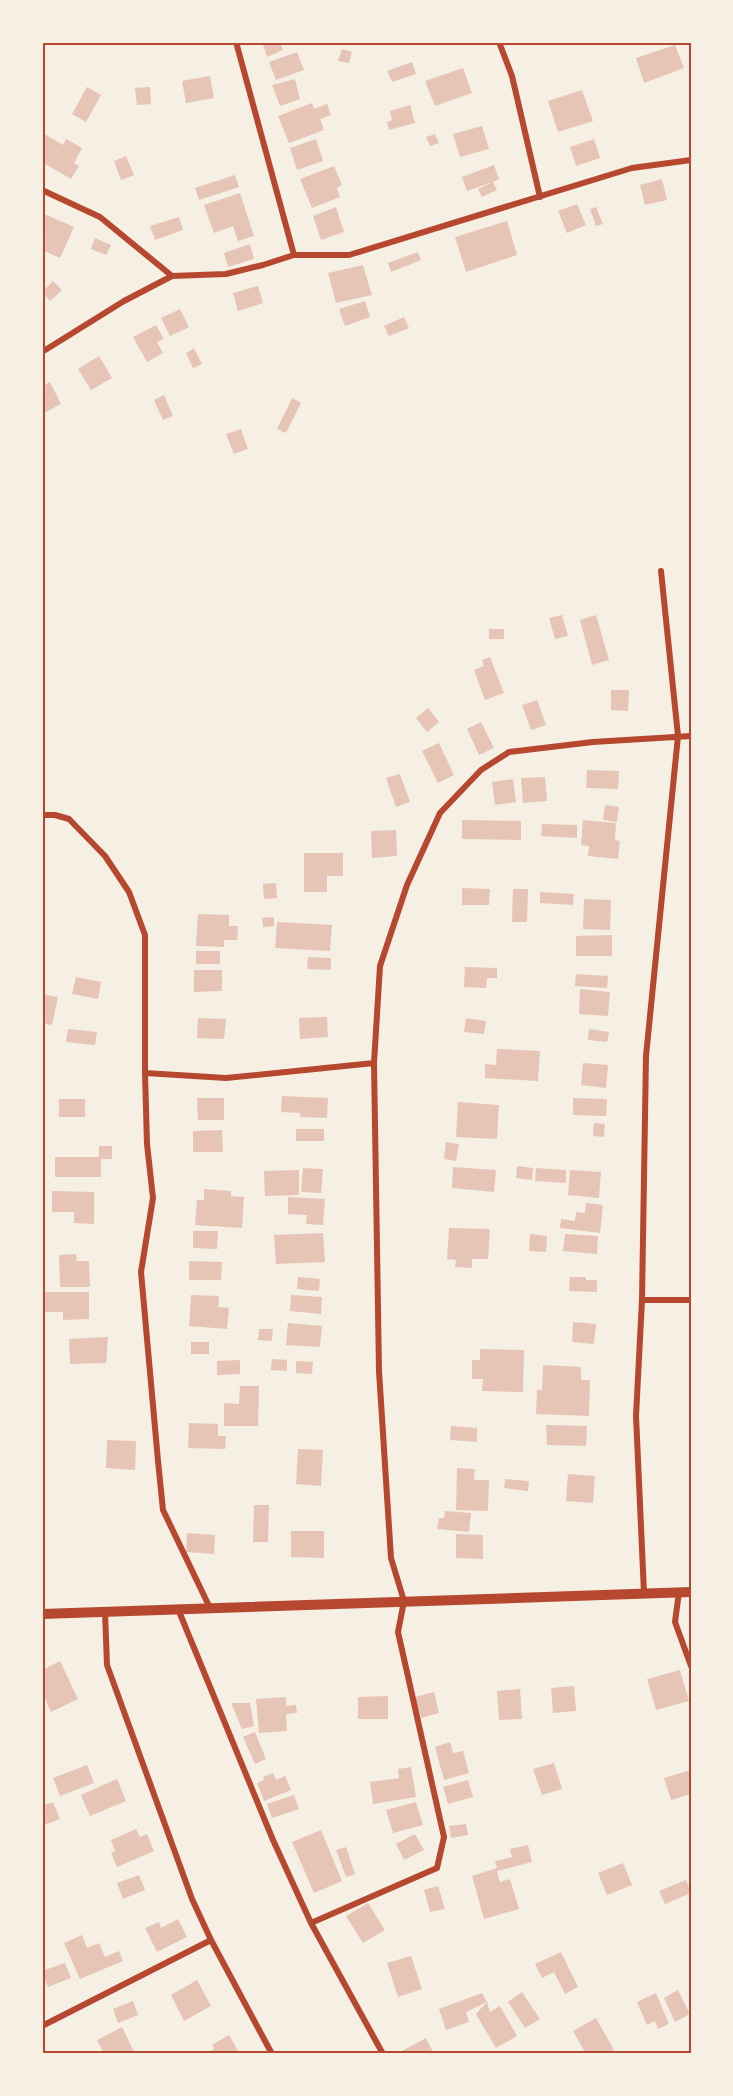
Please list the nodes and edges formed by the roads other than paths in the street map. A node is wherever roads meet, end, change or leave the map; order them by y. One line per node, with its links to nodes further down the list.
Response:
1 (236, 42): 6 (street)
2 (499, 42): 5 (street)
3 (691, 160): 5 (street)
4 (42, 190): 7 (street)
5 (540, 197): 6 (street)
6 (294, 255): 7 (street)
7 (172, 276): 8 (street)
8 (42, 352)
9 (661, 572): 10 (street)
10 (678, 736): 11 (street); 13 (street); 15 (street)
11 (691, 736)
12 (42, 815): 14 (street)
13 (374, 1063): 14 (street); 20 (street)
14 (145, 1073): 21 (street)
15 (642, 1300): 16 (street); 19 (street)
16 (691, 1300)
17 (679, 1592): 18 (street); 19 (street); 25 (street)
18 (691, 1592)
19 (644, 1593): 20 (street)
20 (404, 1601): 21 (street); 26 (street)
21 (210, 1608): 22 (street)
22 (178, 1609): 23 (street); 26 (street)
23 (105, 1612): 24 (street); 27 (street)
24 (42, 1614)
25 (691, 1666)
26 (311, 1923): 30 (street)
27 (212, 1940): 28 (street); 29 (street)
28 (42, 2025)
29 (272, 2054)
30 (383, 2054)

